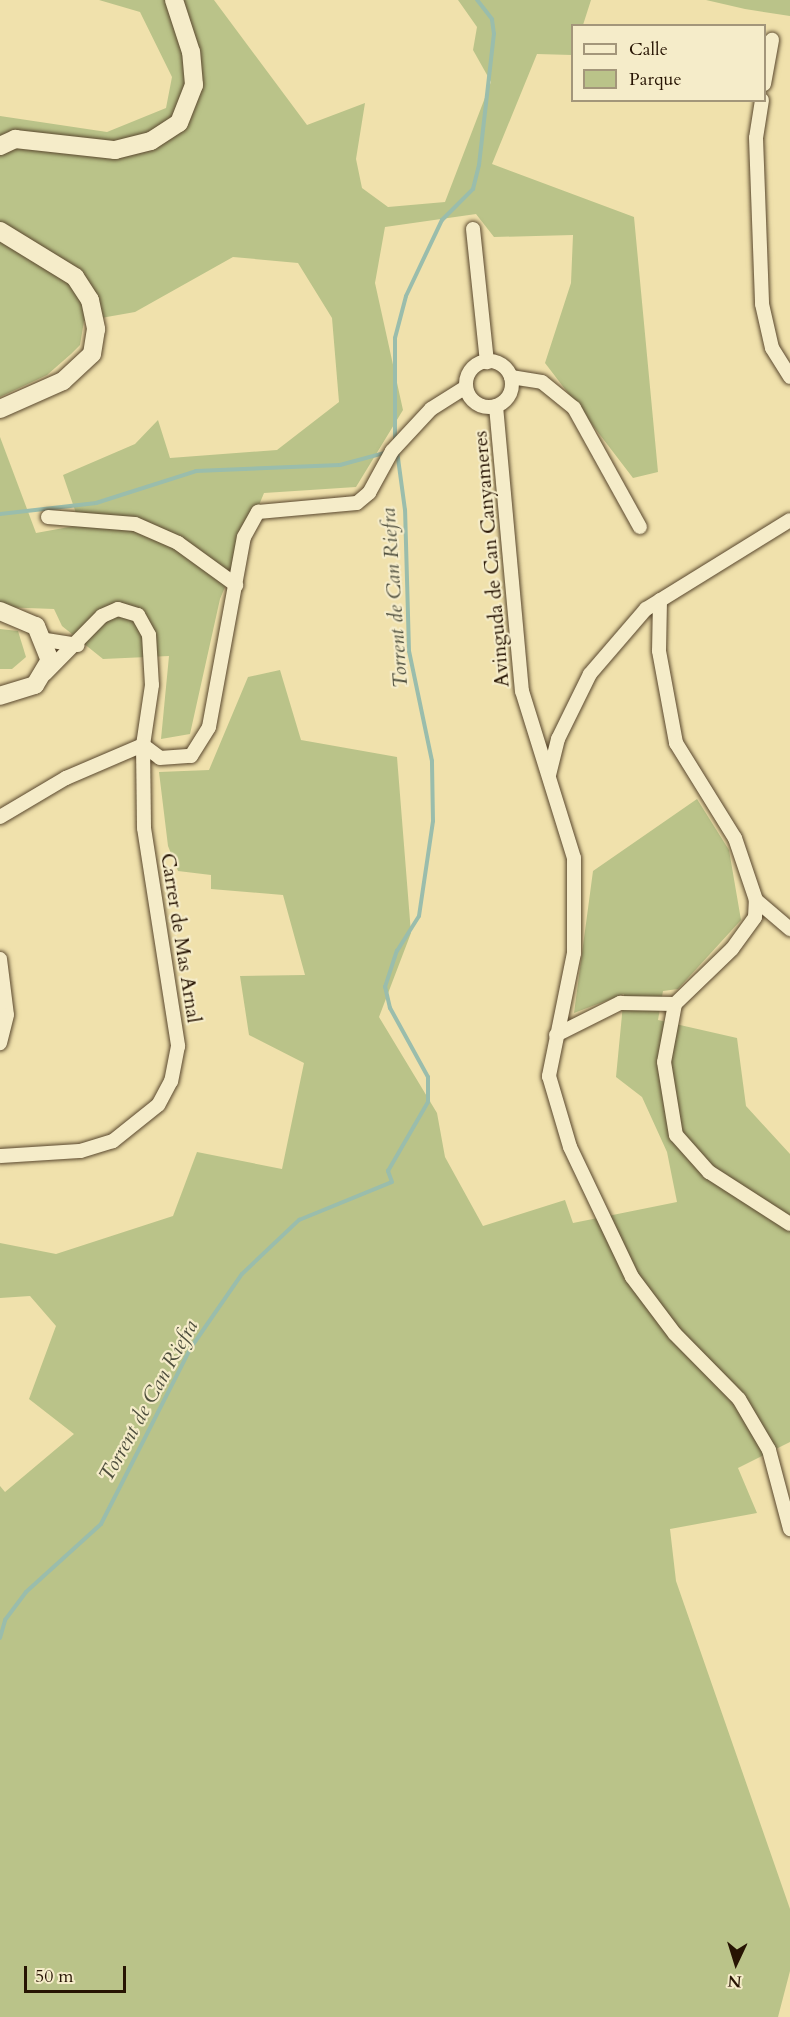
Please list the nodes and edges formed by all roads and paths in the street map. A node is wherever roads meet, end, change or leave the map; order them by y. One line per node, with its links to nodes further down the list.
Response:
1 (174, 0): 5 (main road)
2 (772, 40): 3 (street)
3 (766, 78)
4 (762, 102): 10 (street)
5 (0, 146)
6 (473, 229): 8 (street)
7 (0, 231): 13 (main road)
8 (487, 362): 9 (street); 11 (street)
9 (511, 377): 12 (street); 16 (street)
10 (790, 377)
11 (466, 387): 12 (street); 17 (street)
12 (496, 406): 25 (street, Avinguda de Can Canyameres)
13 (0, 409)
14 (48, 517): 17 (street)
15 (790, 520): 18 (street)
16 (640, 527)
17 (236, 585): 24 (street)
18 (660, 600): 25 (street); 27 (street)
19 (0, 611): 20 (main road)
20 (46, 640): 21 (street); 22 (main road)
21 (78, 645): 22 (street); 24 (street)
22 (45, 674): 23 (main road)
23 (0, 696)
24 (143, 745): 26 (street); 33 (street, Carrer de Mas Arnal)
25 (549, 775): 31 (street, Avinguda de Can Canyameres)
26 (0, 817)
27 (756, 900): 28 (street); 30 (street)
28 (790, 929)
29 (0, 959): 32 (street)
30 (675, 1004): 31 (street); 34 (street)
31 (556, 1035): 35 (street, Avinguda de Can Canyameres)
32 (0, 1043)
33 (0, 1156)
34 (790, 1224)
35 (790, 1529)

